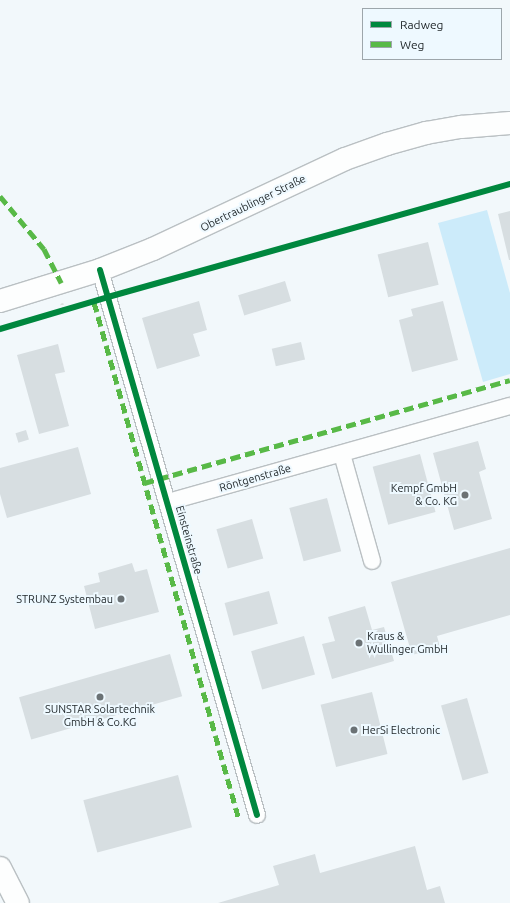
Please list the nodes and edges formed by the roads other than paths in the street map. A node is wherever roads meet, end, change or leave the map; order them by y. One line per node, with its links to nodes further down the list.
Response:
1 (510, 123): 2 (street, Obertraublinger Straße)
2 (100, 270): 3 (street, Obertraublinger Straße); 6 (street, Einsteinstraße)
3 (0, 301)
4 (510, 406): 5 (street, Röntgenstraße)
5 (342, 454): 6 (street, Röntgenstraße); 7 (street)
6 (168, 502): 8 (street, Einsteinstraße)
7 (372, 561)
8 (257, 815)
9 (0, 868): 10 (street)
10 (18, 903)

